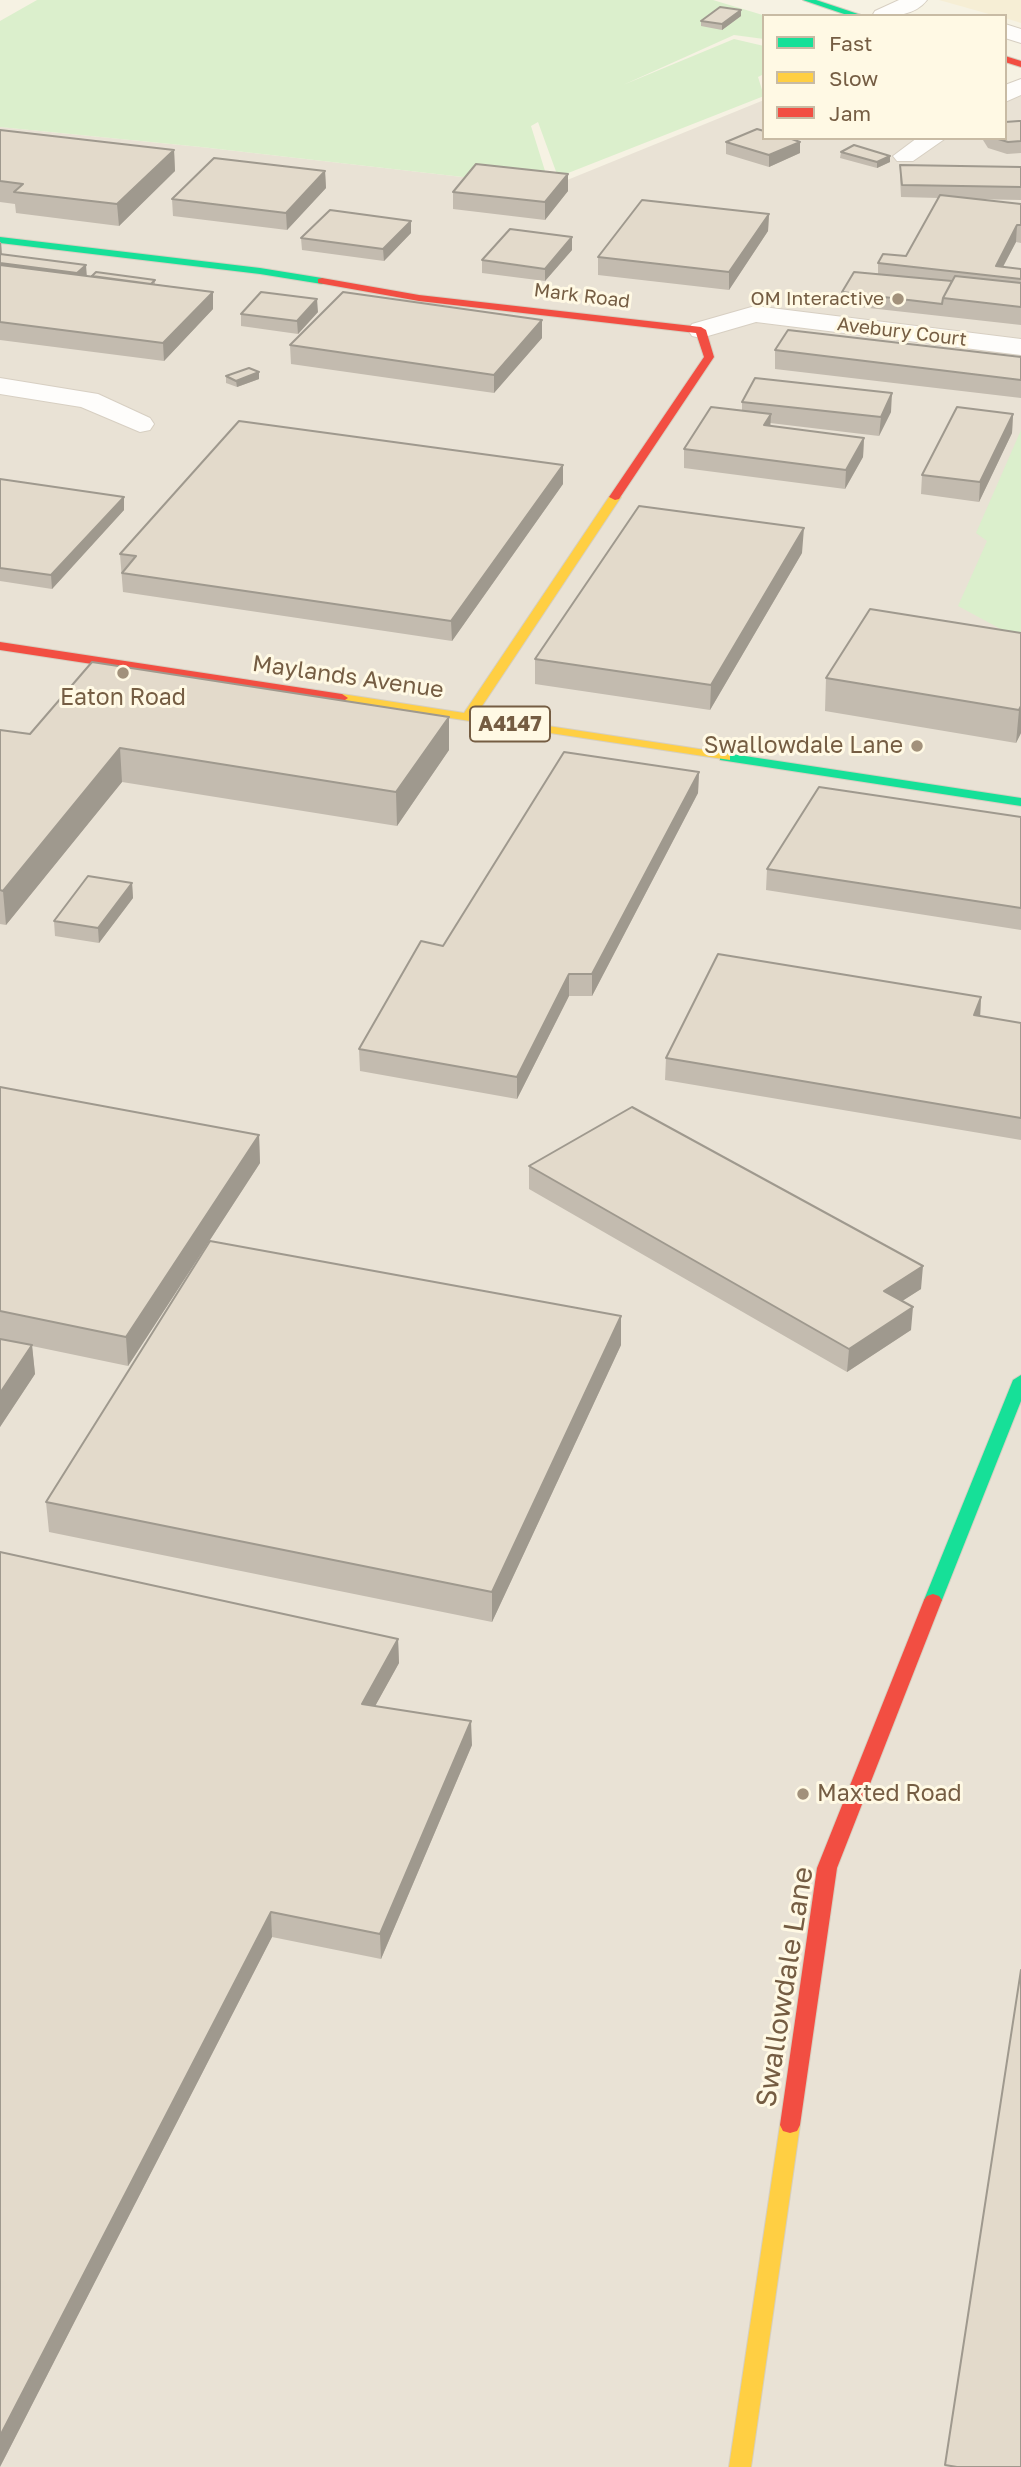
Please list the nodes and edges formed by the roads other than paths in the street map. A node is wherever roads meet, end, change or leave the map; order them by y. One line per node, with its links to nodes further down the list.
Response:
1 (807, 0): 3 (street)
2 (916, 0): 4 (street)
3 (853, 14)
4 (887, 14)
5 (931, 140): 6 (street)
6 (905, 156)
7 (0, 240): 8 (street, Mark Road)
8 (701, 330): 9 (street, Avebury Court); 13 (street)
9 (1021, 347)
10 (0, 386): 11 (street)
11 (140, 424)
12 (0, 646): 13 (street, Maylands Avenue / A4147)
13 (467, 718): 14 (street, Maylands Avenue / A4147)
14 (1021, 802)
15 (1021, 1380): 16 (street, Swallowdale Lane)
16 (740, 2467)

